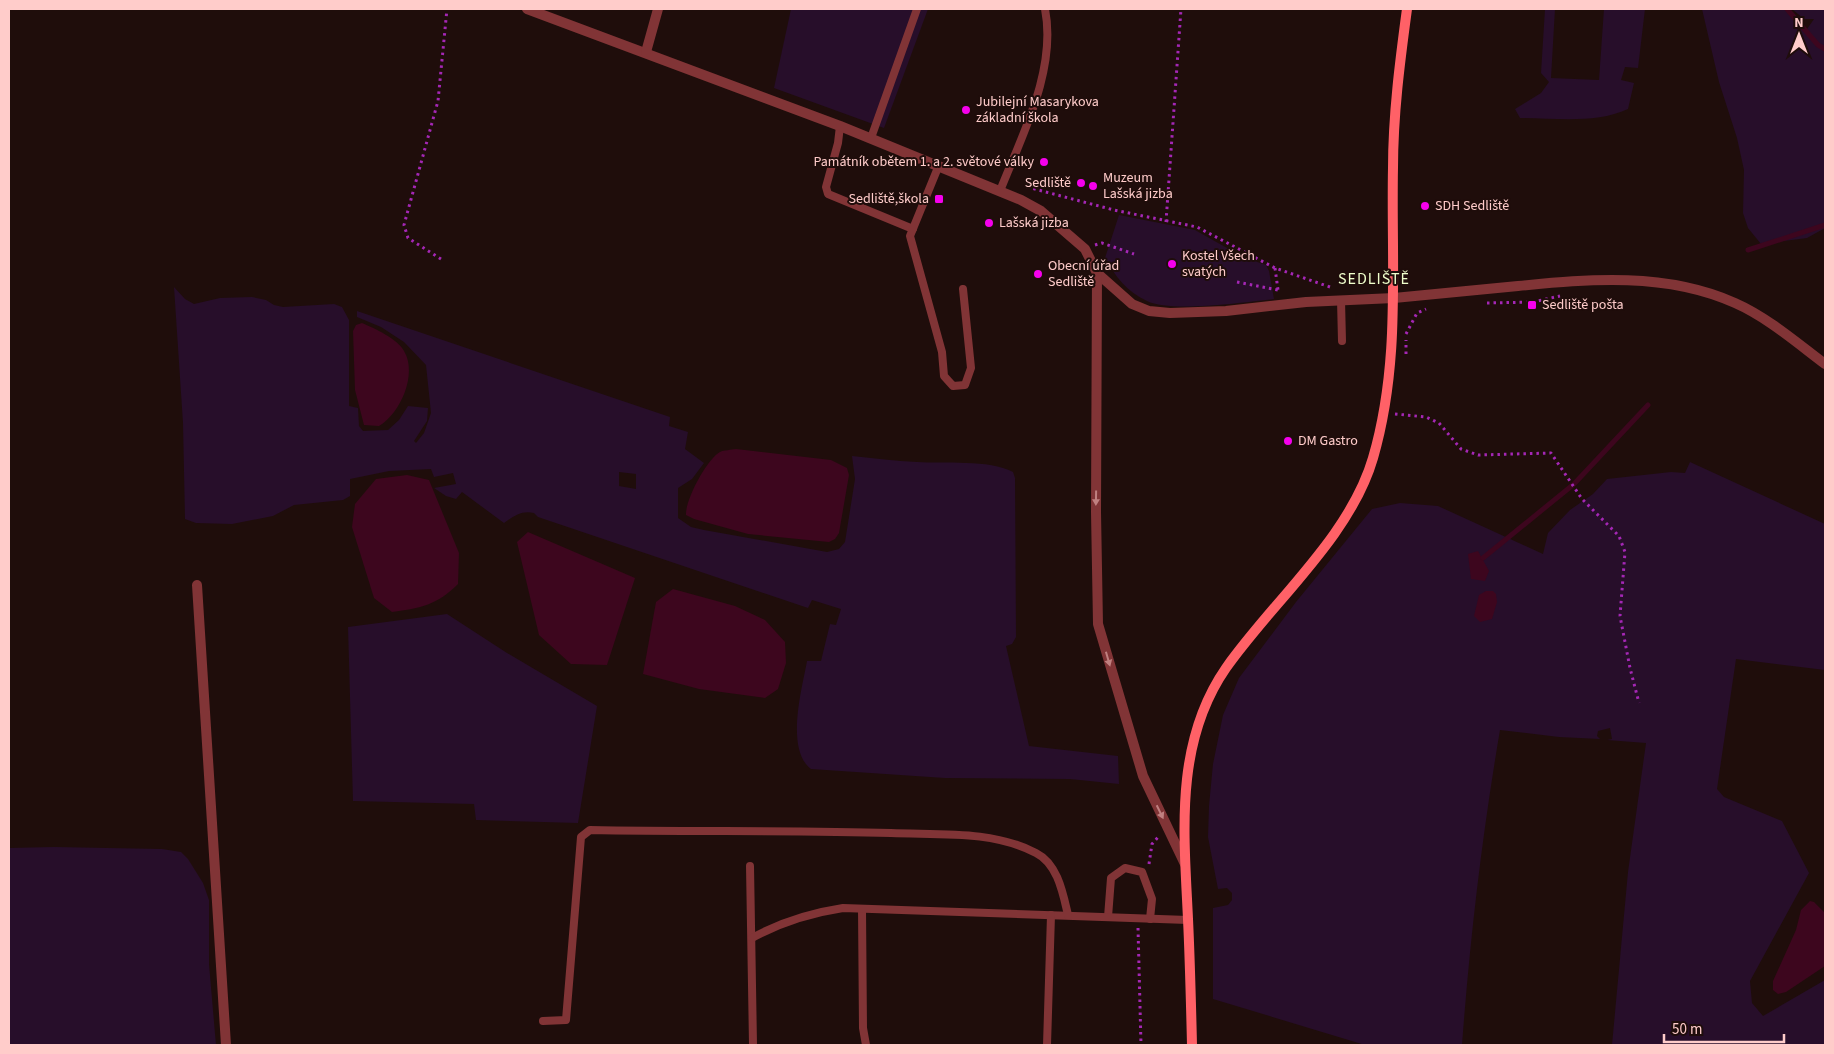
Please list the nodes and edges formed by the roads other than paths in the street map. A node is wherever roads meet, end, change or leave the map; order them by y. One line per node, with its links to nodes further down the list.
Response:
1 (528, 9): 6 (street)
2 (658, 9): 6 (street)
3 (917, 9): 8 (lane)
4 (1045, 9): 10 (lane)
5 (1407, 9): 14 (main road)
6 (646, 52): 7 (street)
7 (840, 126): 8 (street); 11 (lane)
8 (871, 138): 9 (street)
9 (940, 165): 10 (street); 11 (lane)
10 (1000, 191): 12 (street)
11 (913, 229): 13 (lane)
12 (1097, 273): 15 (street); 19 (street, one-way to 19)
13 (963, 289)
14 (1394, 298): 15 (street); 17 (street); 19 (main road)
15 (1341, 300): 16 (lane)
16 (1342, 341)
17 (1825, 364)
18 (197, 585): 29 (street)
19 (1185, 865): 26 (main road)
20 (750, 866): 27 (lane)
21 (862, 909): 22 (lane); 27 (lane); 31 (lane)
22 (1051, 915): 23 (lane); 32 (lane)
23 (1068, 915): 24 (lane); 28 (lane)
24 (1108, 917): 25 (lane); 25 (lane)
25 (1150, 919): 26 (lane)
26 (1188, 920): 33 (main road)
27 (752, 938): 30 (lane)
28 (543, 1021)
29 (226, 1045)
30 (754, 1045)
31 (866, 1045)
32 (1047, 1045)
33 (1192, 1045)

